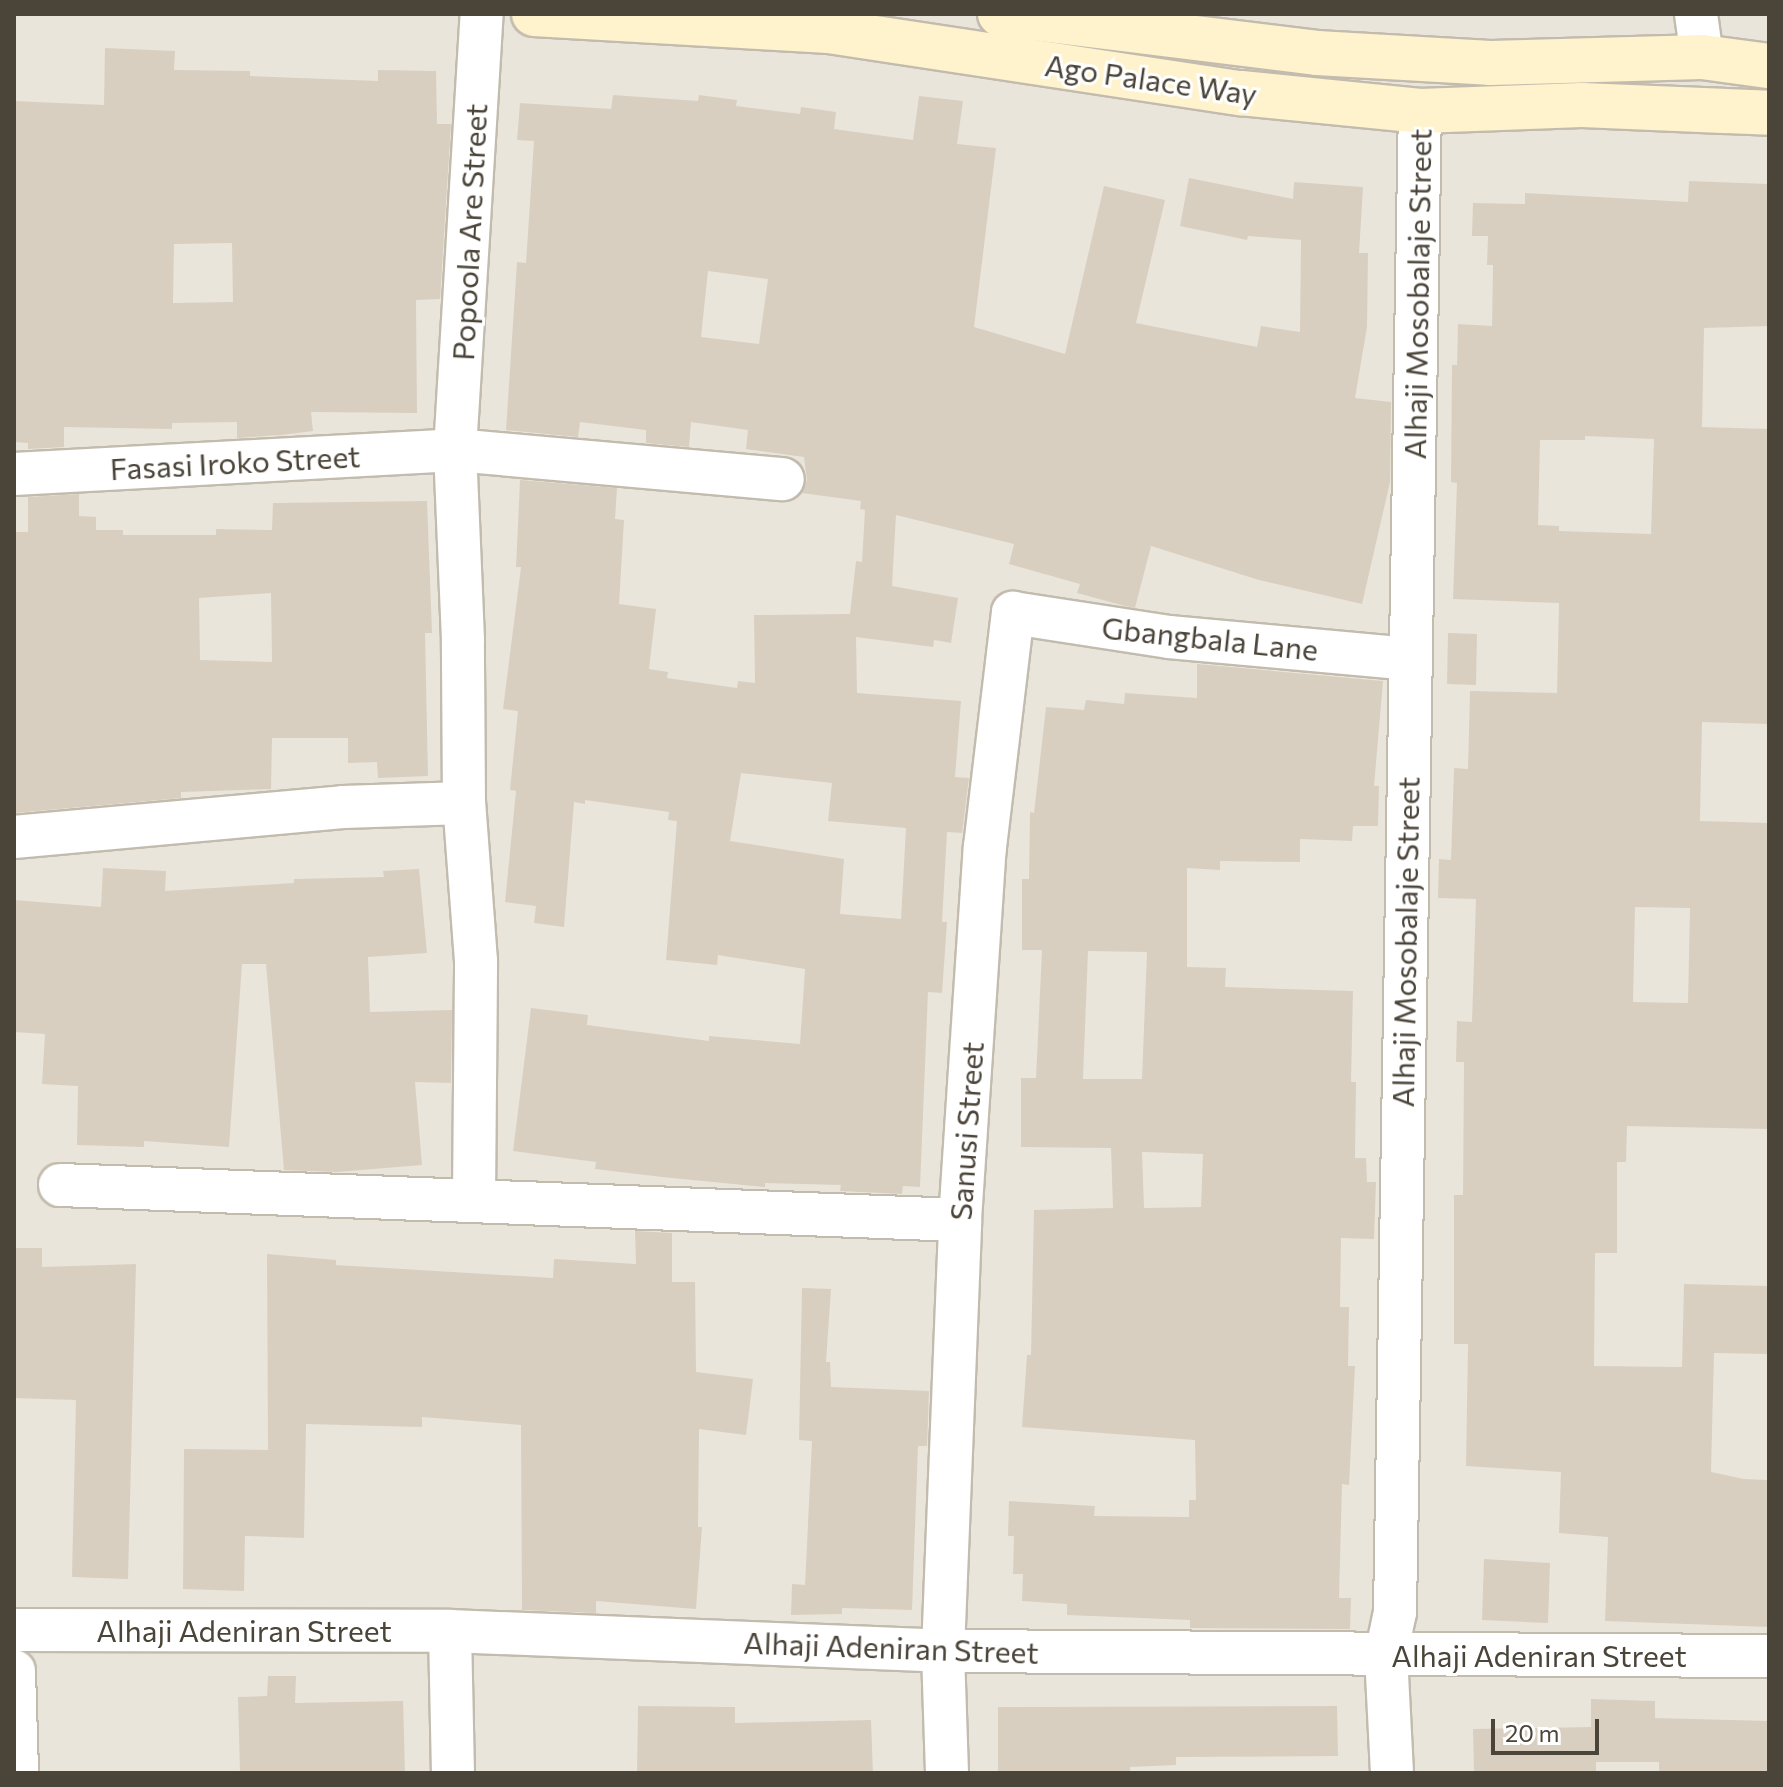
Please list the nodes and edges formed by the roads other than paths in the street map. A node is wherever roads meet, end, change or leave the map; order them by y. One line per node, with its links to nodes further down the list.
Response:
1 (482, 14): 10 (street, Popoola Are Street)
2 (534, 14): 8 (main road, Ago Palace Way)
3 (1000, 14): 5 (main road, Ago Palace Way)
4 (1696, 14): 6 (street)
5 (1096, 20): 6 (main road, Ago Palace Way)
6 (1702, 57): 7 (main road, Ago Palace Way)
7 (1769, 66)
8 (1420, 111): 9 (main road, Ago Palace Way); 14 (street, Alhaji Mosobalaje Street)
9 (1769, 113)
10 (455, 450): 11 (street, Fasasi Iroko Street); 12 (street, Fasasi Iroko Street); 15 (street, Popoola Are Street)
11 (14, 474)
12 (783, 479)
13 (1013, 613): 14 (street, Gbangbala Lane); 19 (street, Sanusi Street)
14 (1409, 659): 23 (street, Alhaji Mosobalaje Street)
15 (464, 803): 16 (street); 18 (street, Popoola Are Street)
16 (14, 837)
17 (60, 1185): 18 (street)
18 (474, 1199): 19 (street)
19 (960, 1220): 22 (street, Sanusi Street)
20 (14, 1630): 21 (street, Alhaji Adeniran Street)
21 (450, 1631): 22 (street, Alhaji Adeniran Street); 27 (street)
22 (943, 1651): 23 (street, Alhaji Adeniran Street); 28 (street, Sanusi Street)
23 (1386, 1655): 24 (street, Alhaji Adeniran Street); 29 (street, Alhaji Mosobalaje Street)
24 (1769, 1656)
25 (14, 1671): 26 (street)
26 (17, 1773)
27 (453, 1773)
28 (947, 1773)
29 (1392, 1773)

